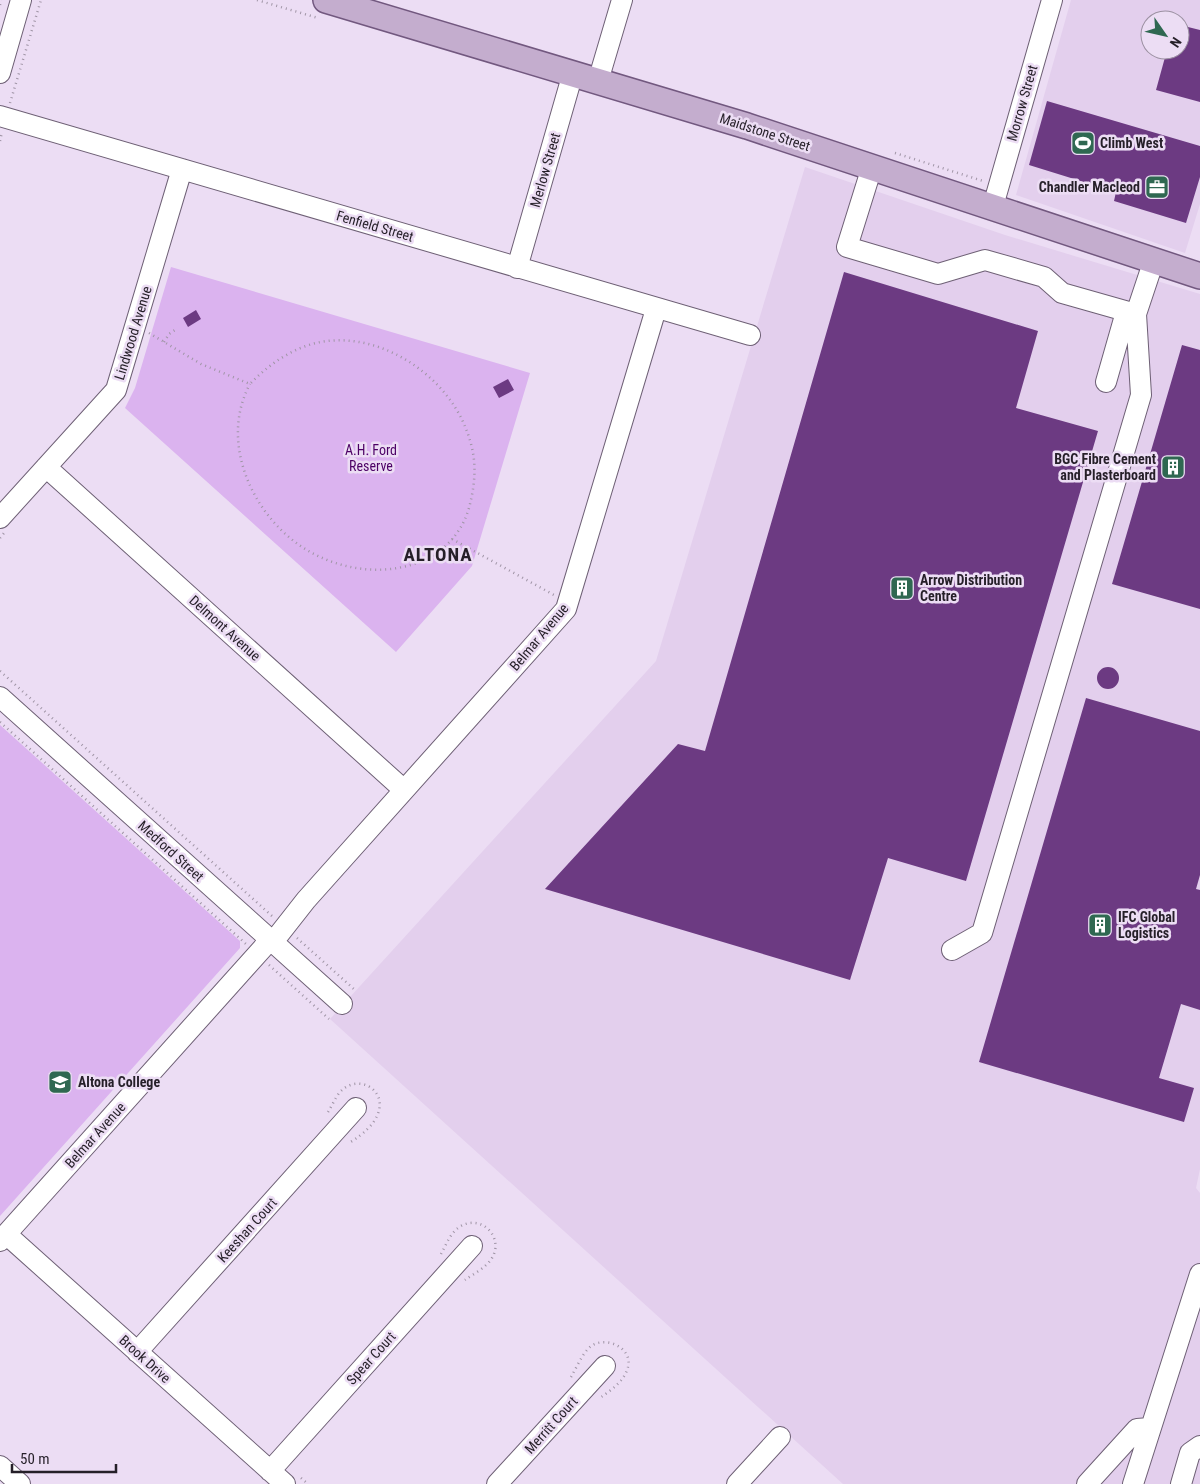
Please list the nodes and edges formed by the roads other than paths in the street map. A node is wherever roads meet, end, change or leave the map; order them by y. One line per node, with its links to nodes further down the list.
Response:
1 (21, 0): 5 (street)
2 (326, 0): 6 (main road, Maidstone Street)
3 (622, 0): 7 (street)
4 (1052, 0): 11 (street, Morrow Street)
5 (0, 73)
6 (573, 73): 7 (main road, Maidstone Street); 13 (street, Merlow Street)
7 (598, 81): 9 (main road, Maidstone Street)
8 (4, 117): 10 (street, Fenfield Street)
9 (882, 159): 11 (main road, Maidstone Street); 16 (street)
10 (182, 169): 13 (street, Fenfield Street); 19 (street, Lindwood Avenue)
11 (993, 206): 12 (main road, Maidstone Street)
12 (1154, 260): 14 (main road, Maidstone Street); 16 (street)
13 (517, 268): 15 (street, Fenfield Street)
14 (1200, 276)
15 (656, 309): 17 (street, Fenfield Street); 22 (street, Belmar Avenue)
16 (1131, 313): 18 (street); 24 (street)
17 (750, 335)
18 (1106, 382)
19 (46, 467): 20 (street, Lindwood Avenue); 22 (street, Delmont Avenue)
20 (0, 518)
21 (0, 697): 23 (street, Medford Street)
22 (404, 790): 23 (street, Belmar Avenue)
23 (272, 937): 25 (street, Medford Street); 27 (street, Belmar Avenue)
24 (952, 950)
25 (342, 1004)
26 (356, 1108): 30 (street, Keeshan Court)
27 (3, 1237): 30 (street, Brook Drive)
28 (472, 1246): 36 (street, Spear Court)
29 (1200, 1274): 32 (street)
30 (137, 1352): 36 (street, Brook Drive)
31 (604, 1366): 39 (street, Merritt Court)
32 (1150, 1428): 41 (street); 42 (street)
33 (780, 1437): 40 (street)
34 (1200, 1446): 43 (street)
35 (0, 1466): 37 (street)
36 (270, 1471): 38 (street, Brook Drive)
37 (20, 1484)
38 (285, 1484)
39 (497, 1484)
40 (737, 1484)
41 (1087, 1484)
42 (1133, 1484)
43 (1181, 1484)

